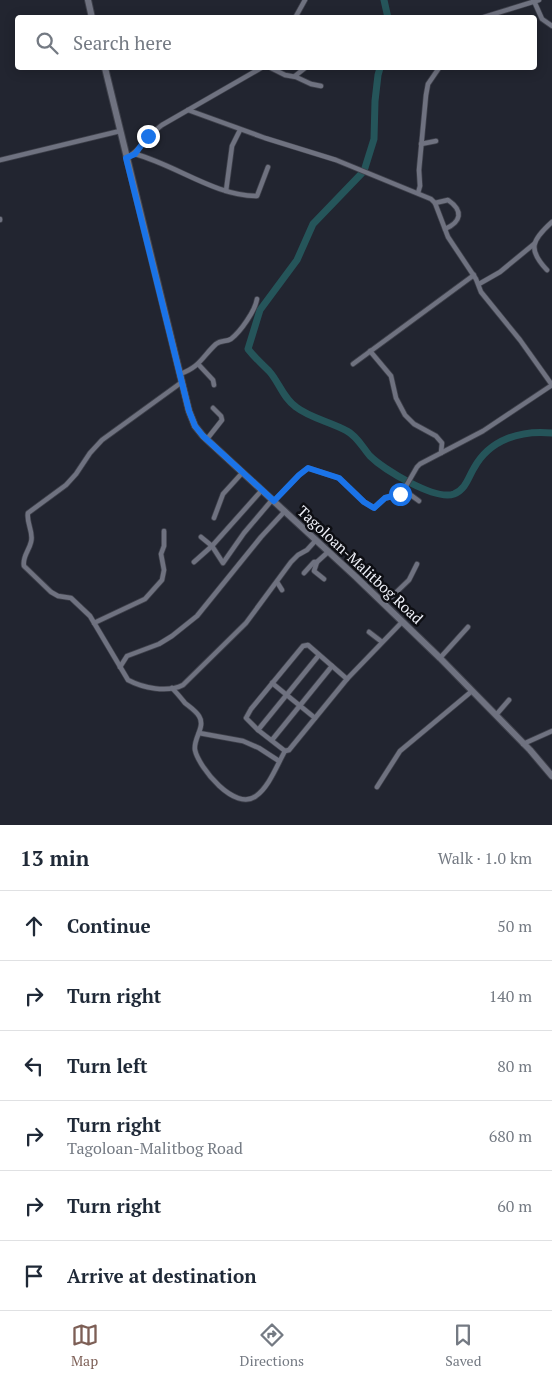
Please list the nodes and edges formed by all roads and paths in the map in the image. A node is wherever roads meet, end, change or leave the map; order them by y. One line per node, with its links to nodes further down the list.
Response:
1 (88, 0): 4 (main road)
2 (305, 0): 5 (street)
3 (536, 1): 6 (street); 7 (street)
4 (91, 15)
5 (297, 15)
6 (491, 15)
7 (552, 26)
8 (105, 70): 16 (main road, Tagoloan-Malitbog Road)
9 (258, 70): 15 (street)
10 (275, 70): 13 (street)
11 (302, 70): 13 (street)
12 (437, 70): 19 (street)
13 (295, 76): 14 (street)
14 (321, 86)
15 (188, 110): 17 (street); 20 (street)
16 (120, 130): 21 (main road, Tagoloan-Malitbog Road); 22 (street)
17 (240, 130): 24 (street); 25 (street)
18 (436, 141): 19 (street)
19 (421, 144): 25 (street)
20 (135, 154): 21 (street); 24 (street)
21 (126, 158): 37 (main road, Tagoloan-Malitbog Road)
22 (0, 160)
23 (268, 167): 24 (street)
24 (226, 191)
25 (418, 193): 26 (street)
26 (435, 203): 28 (street); 28 (street)
27 (552, 222): 29 (street)
28 (445, 229): 31 (street)
29 (534, 244): 30 (street); 32 (street)
30 (546, 270)
31 (474, 275): 32 (street); 34 (street)
32 (479, 284): 40 (street)
33 (257, 299): 36 (street)
34 (370, 351): 35 (street); 43 (street)
35 (353, 364)
36 (199, 365): 37 (street); 39 (street)
37 (180, 374): 38 (main road, Tagoloan-Malitbog Road)
38 (182, 382): 42 (main road, Tagoloan-Malitbog Road); 65 (street)
39 (214, 385)
40 (552, 385): 43 (street)
41 (213, 408): 42 (street)
42 (207, 439): 44 (main road, Tagoloan-Malitbog Road)
43 (441, 453): 46 (street)
44 (243, 472): 45 (main road, Tagoloan-Malitbog Road); 50 (street)
45 (262, 490): 47 (main road, Tagoloan-Malitbog Road); 54 (street)
46 (404, 490): 47 (street); 48 (street)
47 (273, 500): 49 (main road, Tagoloan-Malitbog Road); 54 (street)
48 (419, 501)
49 (285, 511): 53 (main road, Tagoloan-Malitbog Road); 72 (street)
50 (214, 518)
51 (164, 531): 65 (street)
52 (201, 537): 54 (street)
53 (316, 540): 55 (main road, Tagoloan-Malitbog Road); 61 (street)
54 (212, 546): 56 (street)
55 (328, 552): 57 (street); 63 (main road, Tagoloan-Malitbog Road)
56 (194, 562)
57 (317, 562): 59 (street); 60 (street)
58 (417, 564): 63 (street)
59 (304, 573)
60 (324, 579)
61 (276, 582): 62 (street); 75 (street)
62 (282, 590)
63 (384, 604): 64 (main road, Tagoloan-Malitbog Road)
64 (402, 622): 68 (street); 70 (main road, Tagoloan-Malitbog Road)
65 (94, 623): 72 (street)
66 (468, 627): 70 (street)
67 (370, 632): 68 (street)
68 (382, 642): 73 (street)
69 (319, 655): 71 (street); 74 (street); 77 (street)
70 (440, 658): 76 (main road, Tagoloan-Malitbog Road)
71 (332, 666): 73 (street); 79 (street)
72 (120, 668): 75 (street)
73 (346, 678): 81 (street)
74 (272, 683): 77 (street); 82 (street)
75 (172, 688): 84 (street)
76 (472, 691): 80 (main road, Tagoloan-Malitbog Road); 90 (street)
77 (286, 695): 79 (street); 82 (street)
78 (509, 700): 80 (street)
79 (300, 706): 81 (street); 85 (street)
80 (496, 715): 86 (main road, Tagoloan-Malitbog Road)
81 (314, 718): 87 (street)
82 (258, 730): 85 (street)
83 (552, 730): 86 (street)
84 (199, 733): 88 (street); 88 (street)
85 (272, 740): 87 (street)
86 (523, 744): 89 (main road, Tagoloan-Malitbog Road)
87 (285, 751): 88 (street)
88 (279, 761)
89 (552, 776)
90 (377, 787)

